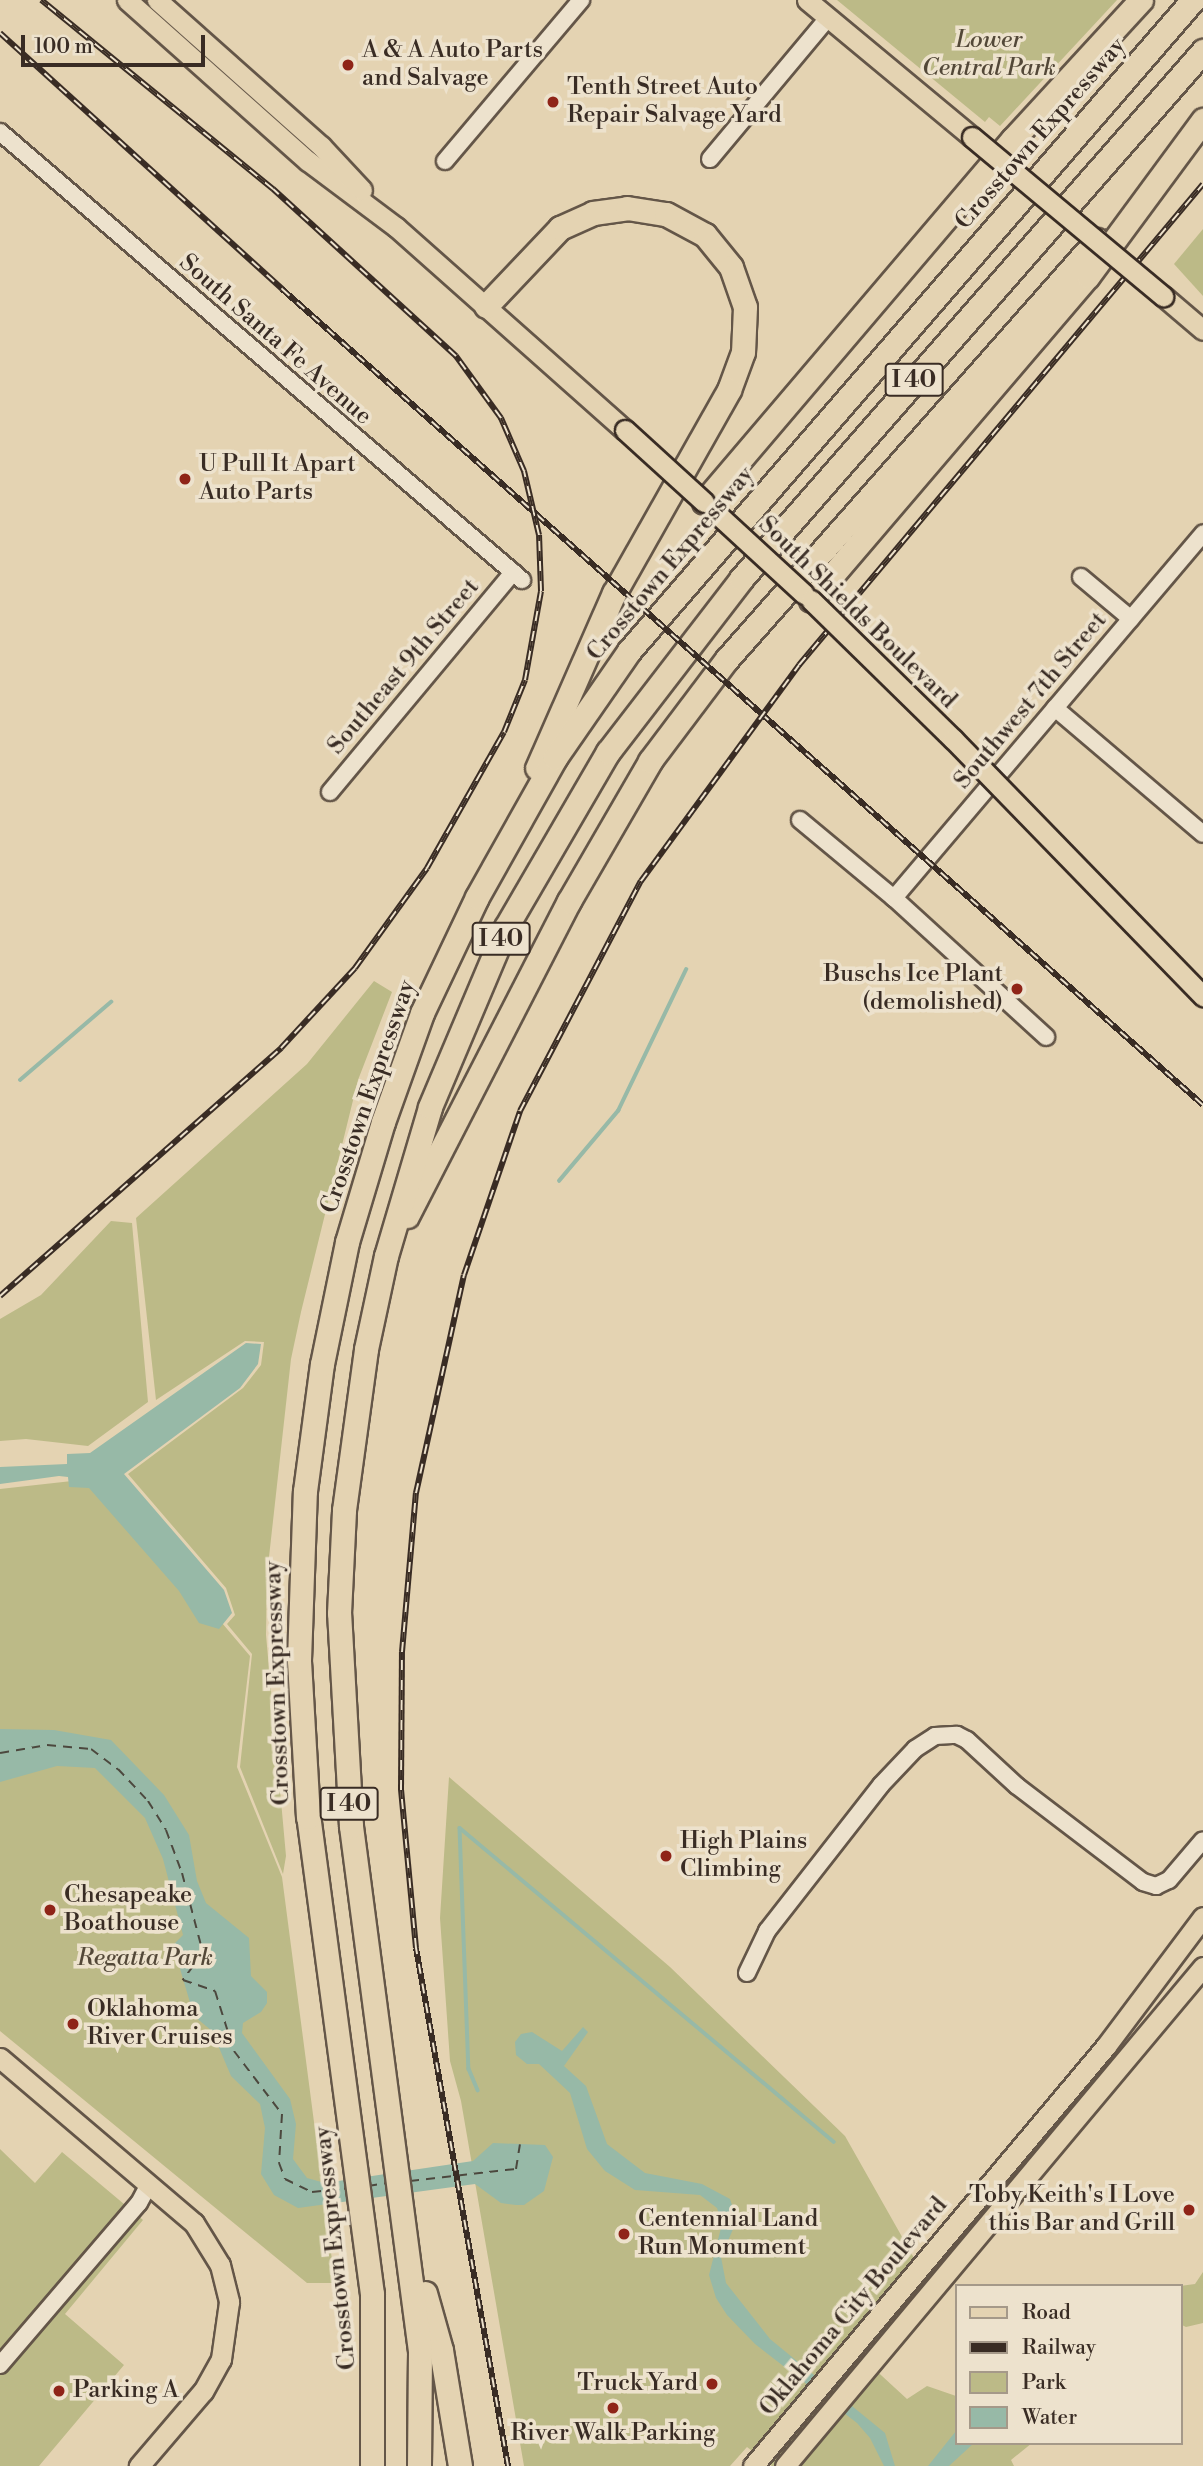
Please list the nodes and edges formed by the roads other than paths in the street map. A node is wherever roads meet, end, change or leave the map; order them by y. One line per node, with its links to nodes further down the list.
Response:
1 (127, 0): 13 (main road, South Shields Boulevard)
2 (157, 0): 13 (main road, South Shields Boulevard)
3 (581, 0): 12 (street)
4 (807, 0): 7 (main road)
5 (1141, 0): 17 (highway)
6 (1193, 0): 27 (highway, Crosstown Expressway / I 40)
7 (828, 18): 11 (street); 14 (main road, bridge)
8 (1203, 51): 31 (highway, I 40)
9 (1203, 120): 21 (highway)
10 (0, 132): 19 (street, South Santa Fe Avenue)
11 (710, 159)
12 (445, 161)
13 (396, 227): 15 (main road, South Shields Boulevard)
14 (1097, 240): 16 (main road, bridge); 31 (highway)
15 (486, 306): 17 (main road, South Shields Boulevard, bridge); 27 (highway)
16 (1203, 330)
17 (704, 502): 21 (main road, South Shields Boulevard, bridge)
18 (1203, 533): 22 (street, Southwest 7th Street)
19 (518, 576): 24 (street, Southeast 9th Street)
20 (1081, 577): 22 (street)
21 (808, 597): 29 (main road, South Shields Boulevard, bridge)
22 (1131, 619): 23 (street, Southwest 7th Street)
23 (1055, 708): 26 (street); 28 (street, Southwest 7th Street)
24 (330, 792)
25 (800, 820): 28 (street)
26 (1203, 834)
27 (508, 839): 42 (highway, Crosstown Expressway / I 40)
28 (894, 898): 30 (street)
29 (1203, 996)
30 (1046, 1037)
31 (386, 1256): 38 (highway, I 40)
32 (1203, 1840): 35 (street)
33 (1203, 1917): 46 (main road, Oklahoma City Boulevard)
34 (1203, 1967): 47 (main road, Oklahoma City Boulevard)
35 (747, 1973)
36 (0, 2058): 37 (main road)
37 (149, 2184): 40 (street); 41 (main road)
38 (407, 2233): 39 (highway); 43 (highway, I 40)
39 (441, 2350): 44 (highway); 45 (highway)
40 (0, 2365)
41 (139, 2466)
42 (372, 2466)
43 (419, 2466)
44 (449, 2466)
45 (460, 2466)
46 (753, 2466)
47 (785, 2466)

